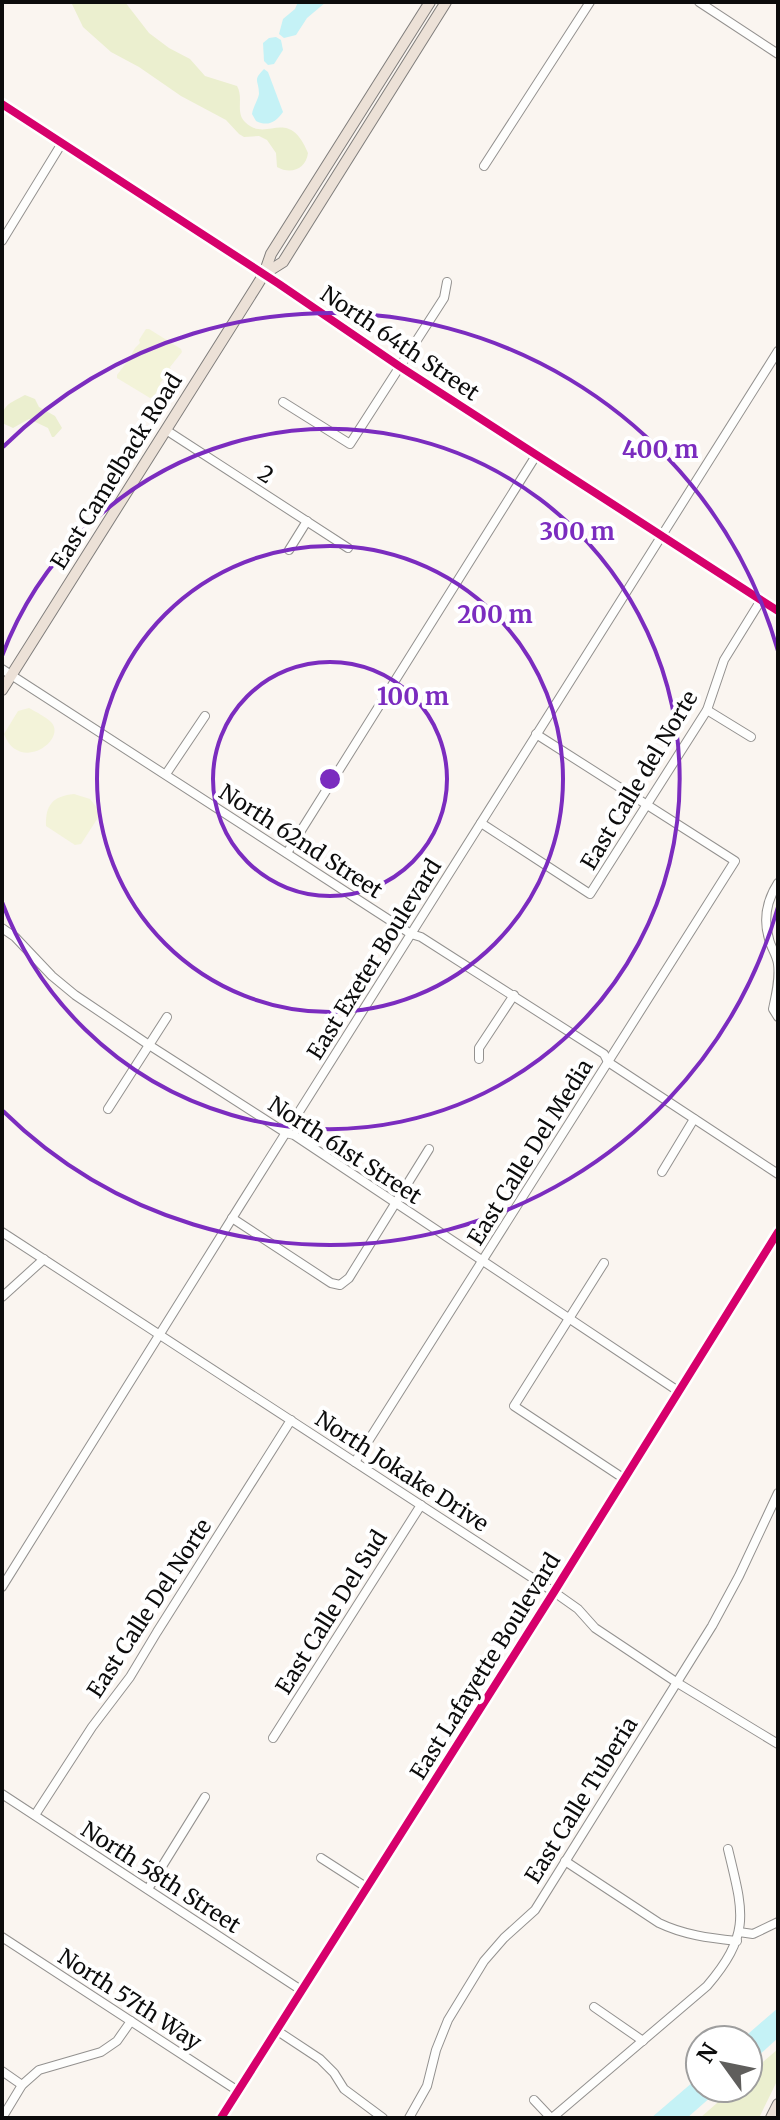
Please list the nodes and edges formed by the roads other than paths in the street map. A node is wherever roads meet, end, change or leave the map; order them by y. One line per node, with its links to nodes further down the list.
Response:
1 (430, 2): 6 (main road, East Camelback Road)
2 (446, 2): 7 (main road, East Camelback Road)
3 (590, 2): 12 (street)
4 (699, 2): 5 (street)
5 (778, 54)
6 (387, 71): 7 (main road); 10 (main road, East Camelback Road)
7 (398, 78): 11 (main road, East Camelback Road)
8 (2, 104): 9 (street, North 64th Street)
9 (62, 143): 13 (street); 14 (street, North 64th Street)
10 (335, 153): 11 (main road); 14 (main road, East Camelback Road)
11 (347, 160): 14 (main road, East Camelback Road)
12 (484, 166)
13 (2, 241)
14 (264, 274): 17 (street, North 64th Street); 19 (main road, East Camelback Road)
15 (447, 282): 17 (street)
16 (778, 351): 22 (street, East Exeter Boulevard)
17 (399, 366): 18 (street); 20 (street, North 64th Street)
18 (283, 402)
19 (166, 430): 21 (street, 2); 27 (main road, East Camelback Road)
20 (537, 454): 22 (street, North 64th Street); 36 (street)
21 (307, 521): 23 (street, 2); 24 (street)
22 (663, 535): 25 (street, North 64th Street); 31 (street, East Exeter Boulevard)
23 (348, 548)
24 (289, 550)
25 (761, 600): 26 (street, North 64th Street); 29 (street, East Calle del Norte)
26 (778, 611)
27 (6, 672): 28 (main road, East Camelback Road); 33 (street, North 62nd Street)
28 (2, 690)
29 (707, 710): 32 (street); 34 (street, East Calle del Norte)
30 (205, 716): 33 (street)
31 (536, 734): 34 (street); 35 (street, East Exeter Boulevard)
32 (751, 737)
33 (166, 774): 36 (street, North 62nd Street)
34 (646, 805): 35 (street, East Calle del Norte); 45 (street, East Calle Del Media)
35 (481, 823): 39 (street, East Exeter Boulevard)
36 (287, 853): 39 (street, North 62nd Street)
37 (778, 883): 41 (street)
38 (3, 930): 43 (street, North 61st Street)
39 (411, 934): 40 (street, North 62nd Street); 48 (street, East Exeter Boulevard)
40 (514, 995): 44 (street); 45 (street, North 62nd Street)
41 (776, 1013)
42 (167, 1017): 43 (street)
43 (149, 1045): 46 (street); 48 (street, North 61st Street)
44 (479, 1059)
45 (608, 1062): 47 (street, North 62nd Street); 57 (street, East Calle Del Media)
46 (108, 1109)
47 (694, 1119): 50 (street); 51 (street, North 62nd Street)
48 (286, 1133): 52 (street, North 61st Street); 53 (street, East Exeter Boulevard)
49 (429, 1149): 52 (street)
50 (662, 1172)
51 (778, 1174)
52 (396, 1203): 53 (street); 57 (street, North 61st Street)
53 (232, 1218): 61 (street, East Exeter Boulevard)
54 (2, 1232): 56 (street, North Jokake Drive)
55 (778, 1232): 62 (street, East Lafayette Boulevard)
56 (44, 1259): 59 (street); 61 (street, North Jokake Drive)
57 (483, 1261): 60 (street, North 61st Street); 64 (street, East Calle Del Media)
58 (604, 1263): 60 (street)
59 (2, 1297)
60 (569, 1319): 62 (street, North 61st Street); 65 (street)
61 (160, 1334): 63 (street, North Jokake Drive); 68 (street, East Exeter Boulevard)
62 (678, 1391): 65 (street, East Lafayette Boulevard)
63 (291, 1420): 64 (street, North Jokake Drive); 75 (street, East Calle Del Norte)
64 (355, 1462): 67 (street, North Jokake Drive)
65 (623, 1478): 69 (street, East Lafayette Boulevard)
66 (778, 1493): 70 (street, East Calle Tuberia)
67 (421, 1505): 69 (street, North Jokake Drive); 71 (street, East Calle Del Sud)
68 (2, 1587)
69 (554, 1592): 70 (street, North Jokake Drive); 79 (street, East Lafayette Boulevard)
70 (676, 1682): 72 (street, North Jokake Drive); 78 (street, East Calle Tuberia)
71 (273, 1738)
72 (778, 1744)
73 (2, 1794): 75 (street, North 58th Street)
74 (205, 1797): 80 (street)
75 (35, 1815): 80 (street, North 58th Street)
76 (728, 1849): 82 (street)
77 (321, 1858): 79 (street)
78 (565, 1861): 82 (street); 97 (street, East Calle Tuberia)
79 (366, 1887): 84 (street, East Lafayette Boulevard)
80 (148, 1889): 84 (street, North 58th Street)
81 (778, 1922): 82 (street)
82 (738, 1936): 88 (street)
83 (2, 1937): 86 (street, North 57th Way)
84 (301, 1990): 87 (street, East Lafayette Boulevard)
85 (594, 2007): 88 (street)
86 (131, 2021): 90 (street); 91 (street, North 57th Way)
87 (276, 2030): 91 (street, East Lafayette Boulevard); 96 (street)
88 (643, 2041): 98 (street)
89 (2, 2071): 90 (street)
90 (22, 2085): 94 (street)
91 (238, 2091): 95 (street, East Lafayette Boulevard)
92 (534, 2100): 98 (street)
93 (778, 2104): 99 (main road)
94 (2, 2118)
95 (221, 2118)
96 (383, 2118)
97 (409, 2118)
98 (552, 2118)
99 (771, 2118)

